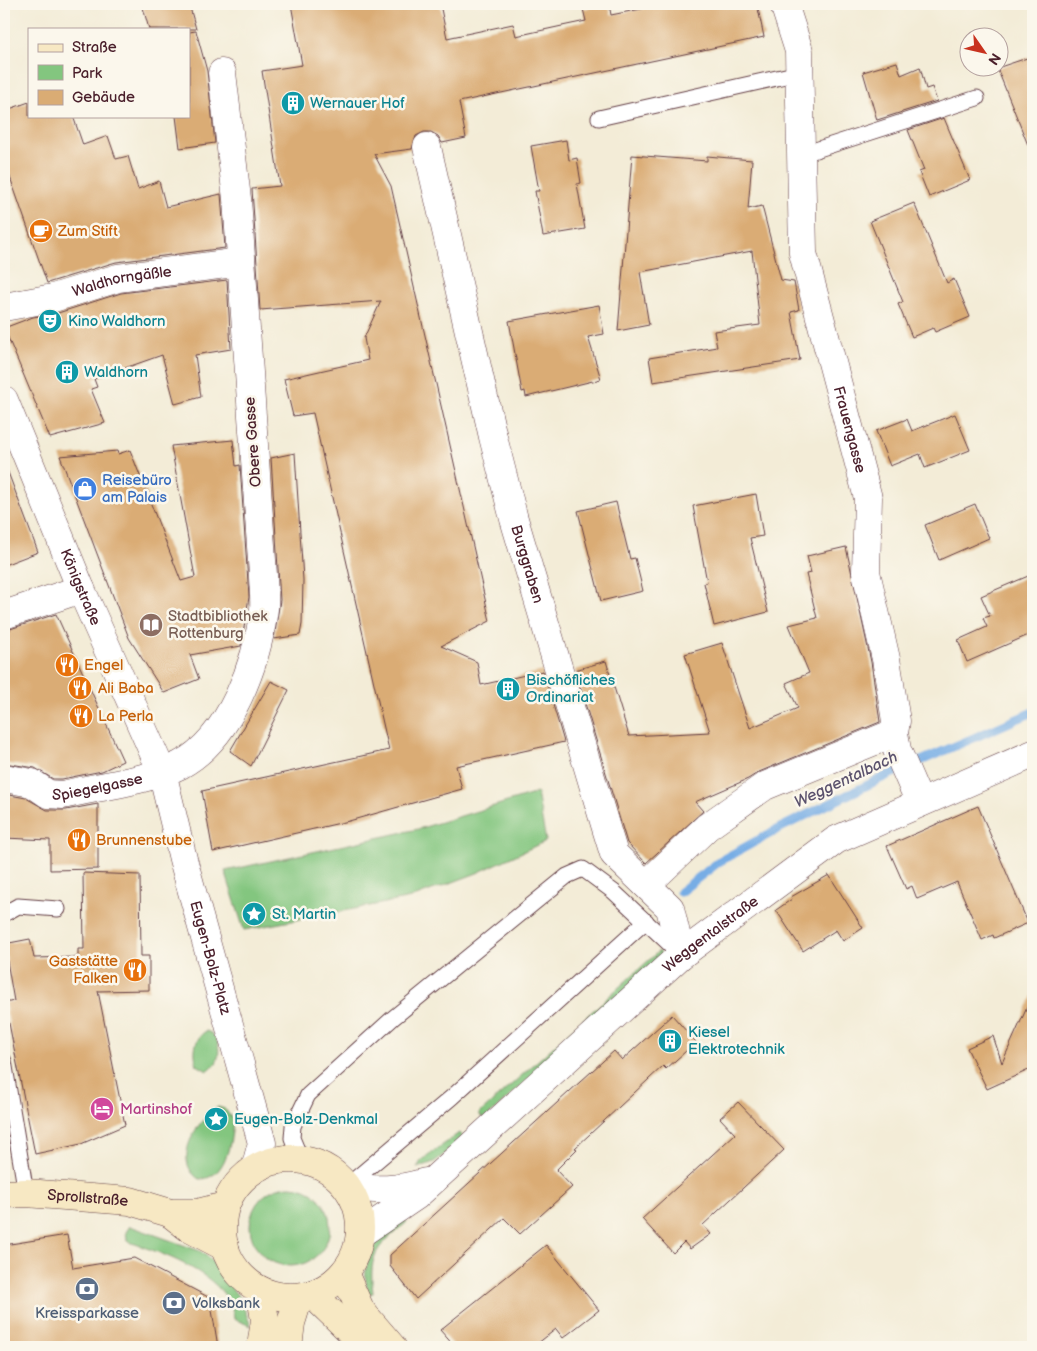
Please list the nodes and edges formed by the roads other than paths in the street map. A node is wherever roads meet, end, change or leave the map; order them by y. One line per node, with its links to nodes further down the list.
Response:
1 (784, 4): 2 (street, Frauengasse)
2 (799, 62): 5 (lane); 7 (street, Frauengasse)
3 (222, 73): 8 (street, Obere Gasse)
4 (978, 98): 7 (lane)
5 (599, 118)
6 (427, 147): 19 (street, Burggraben)
7 (800, 155): 14 (street, Frauengasse)
8 (241, 262): 9 (street, Waldhorngäßle); 16 (street, Obere Gasse)
9 (4, 307)
10 (4, 400): 11 (street, Königstraße)
11 (12, 438): 12 (street, Königstraße)
12 (80, 589): 13 (street); 16 (street, Königstraße)
13 (4, 615)
14 (896, 742): 18 (street, Frauengasse); 19 (street)
15 (1033, 754): 18 (street, Weggentalstraße)
16 (162, 772): 17 (street, Spiegelgasse); 25 (street, Eugen-Bolz-Platz)
17 (4, 778)
18 (916, 794): 23 (street, Weggentalstraße)
19 (646, 884): 23 (street, Burggraben)
20 (58, 909): 21 (lane)
21 (4, 914)
22 (646, 921): 23 (lane); 26 (lane); 28 (lane)
23 (681, 955): 27 (street, Weggentalstraße)
24 (4, 1061): 29 (lane)
25 (271, 1151): 26 (main road); 30 (main road)
26 (307, 1161): 28 (main road)
27 (432, 1180): 28 (street, Weggentalstraße); 32 (street, Weggentalstraße)
28 (347, 1186): 32 (main road)
29 (15, 1193): 31 (main road, Sprollstraße)
30 (225, 1206): 31 (main road, Sprollstraße); 33 (main road)
31 (170, 1213): 33 (main road, Sprollstraße)
32 (360, 1234): 34 (main road)
33 (225, 1247): 35 (main road)
34 (344, 1273): 36 (main road); 40 (main road)
35 (260, 1290): 36 (main road); 37 (main road)
36 (305, 1295): 38 (main road); 39 (main road)
37 (261, 1347)
38 (288, 1347)
39 (367, 1347)
40 (392, 1347)

